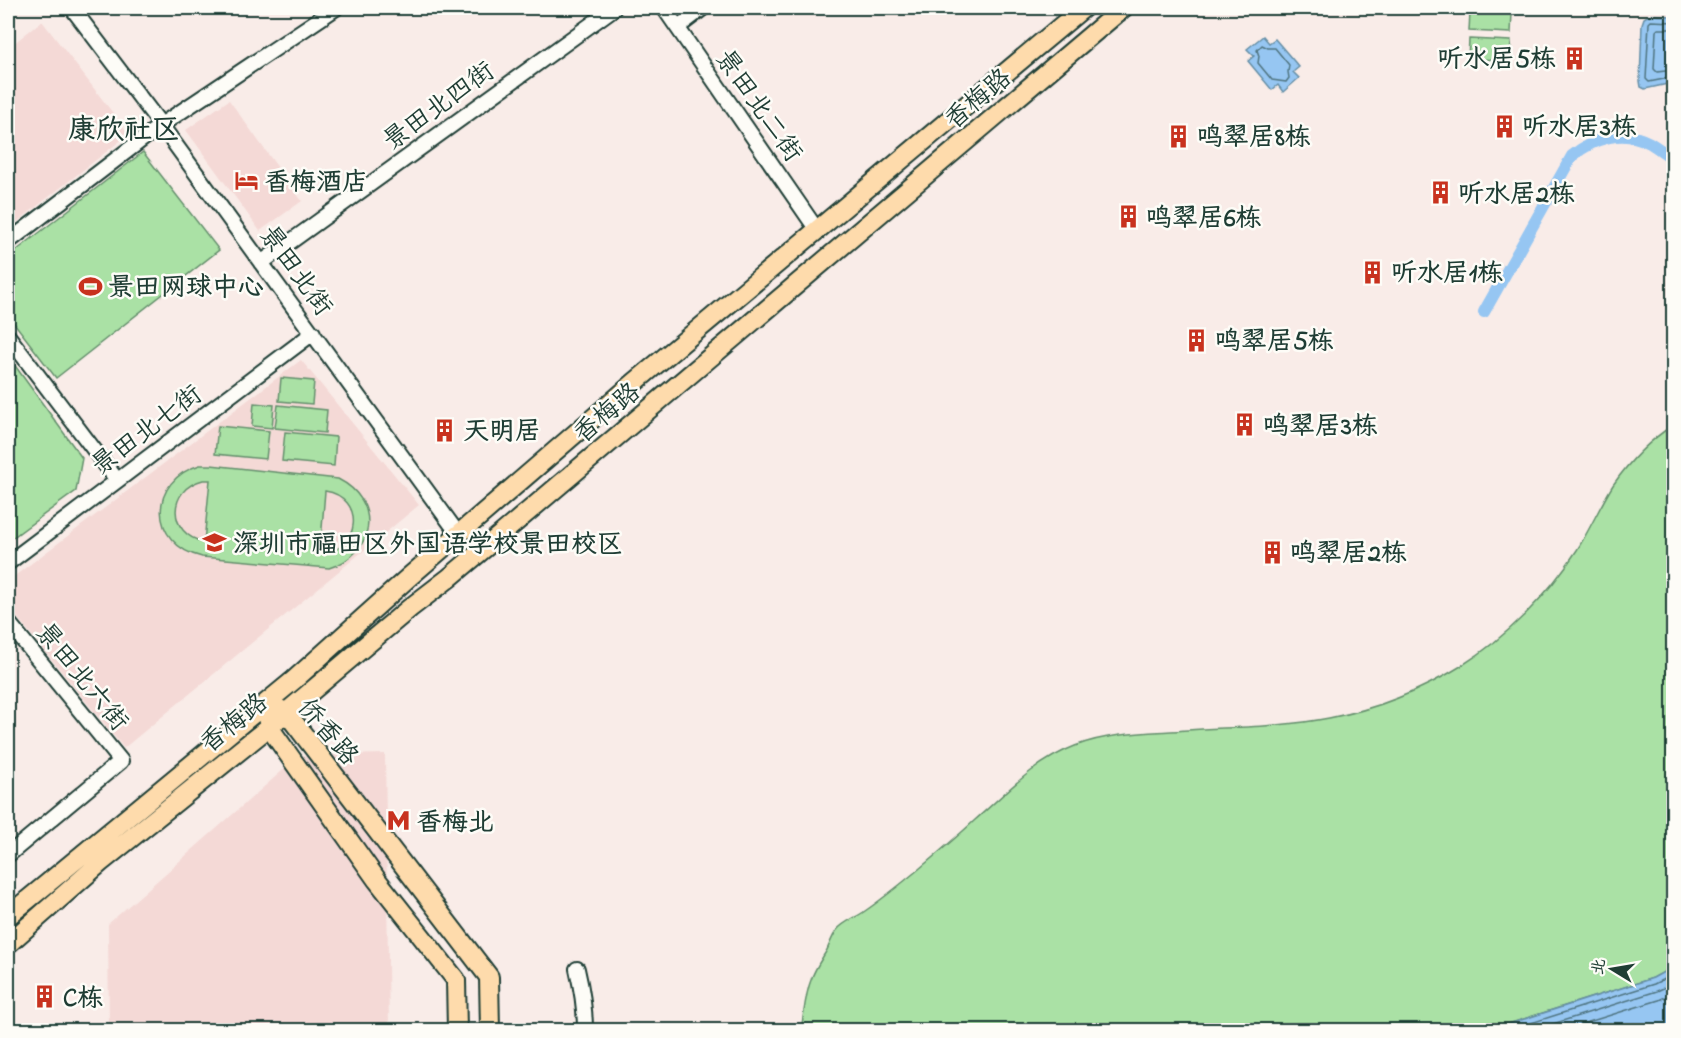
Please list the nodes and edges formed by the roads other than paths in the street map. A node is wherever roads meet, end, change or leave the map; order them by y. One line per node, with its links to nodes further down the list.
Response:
1 (72, 8): 10 (street, 景田北街)
2 (600, 8): 13 (street, 景田北四街)
3 (614, 8): 13 (street, 景田北四街)
4 (664, 8): 9 (street, 景田北二街)
5 (704, 8): 9 (street)
6 (1083, 8): 11 (main road, 香梅路)
7 (1123, 8): 17 (main road, 香梅路)
8 (330, 9): 10 (street)
9 (678, 27): 11 (street, 景田北二街)
10 (161, 125): 12 (street); 13 (street, 景田北街)
11 (817, 230): 16 (main road, 香梅路)
12 (8, 242)
13 (259, 259): 14 (street, 景田北街)
14 (313, 333): 18 (street, 景田北七街); 19 (street, 景田北街)
15 (8, 336): 18 (street)
16 (634, 382): 17 (main road); 19 (main road, 香梅路)
17 (658, 401): 20 (main road, 香梅路)
18 (117, 480): 21 (street, 景田北七街)
19 (459, 535): 20 (main road); 22 (main road); 24 (main road, 香梅路)
20 (472, 558): 22 (main road, 香梅路)
21 (8, 563)
22 (449, 578): 25 (main road, 香梅路)
23 (8, 621): 27 (street, 景田北六街)
24 (266, 704): 25 (main road, 侨香路); 26 (main road, 侨香路); 28 (main road, 香梅路)
25 (286, 712): 26 (main road, 香梅路); 32 (main road, 侨香路)
26 (269, 727): 29 (main road, 香梅路); 31 (main road, 侨香路)
27 (8, 855)
28 (8, 916)
29 (8, 944)
30 (577, 969): 33 (street)
31 (457, 1030)
32 (490, 1030)
33 (585, 1030)

